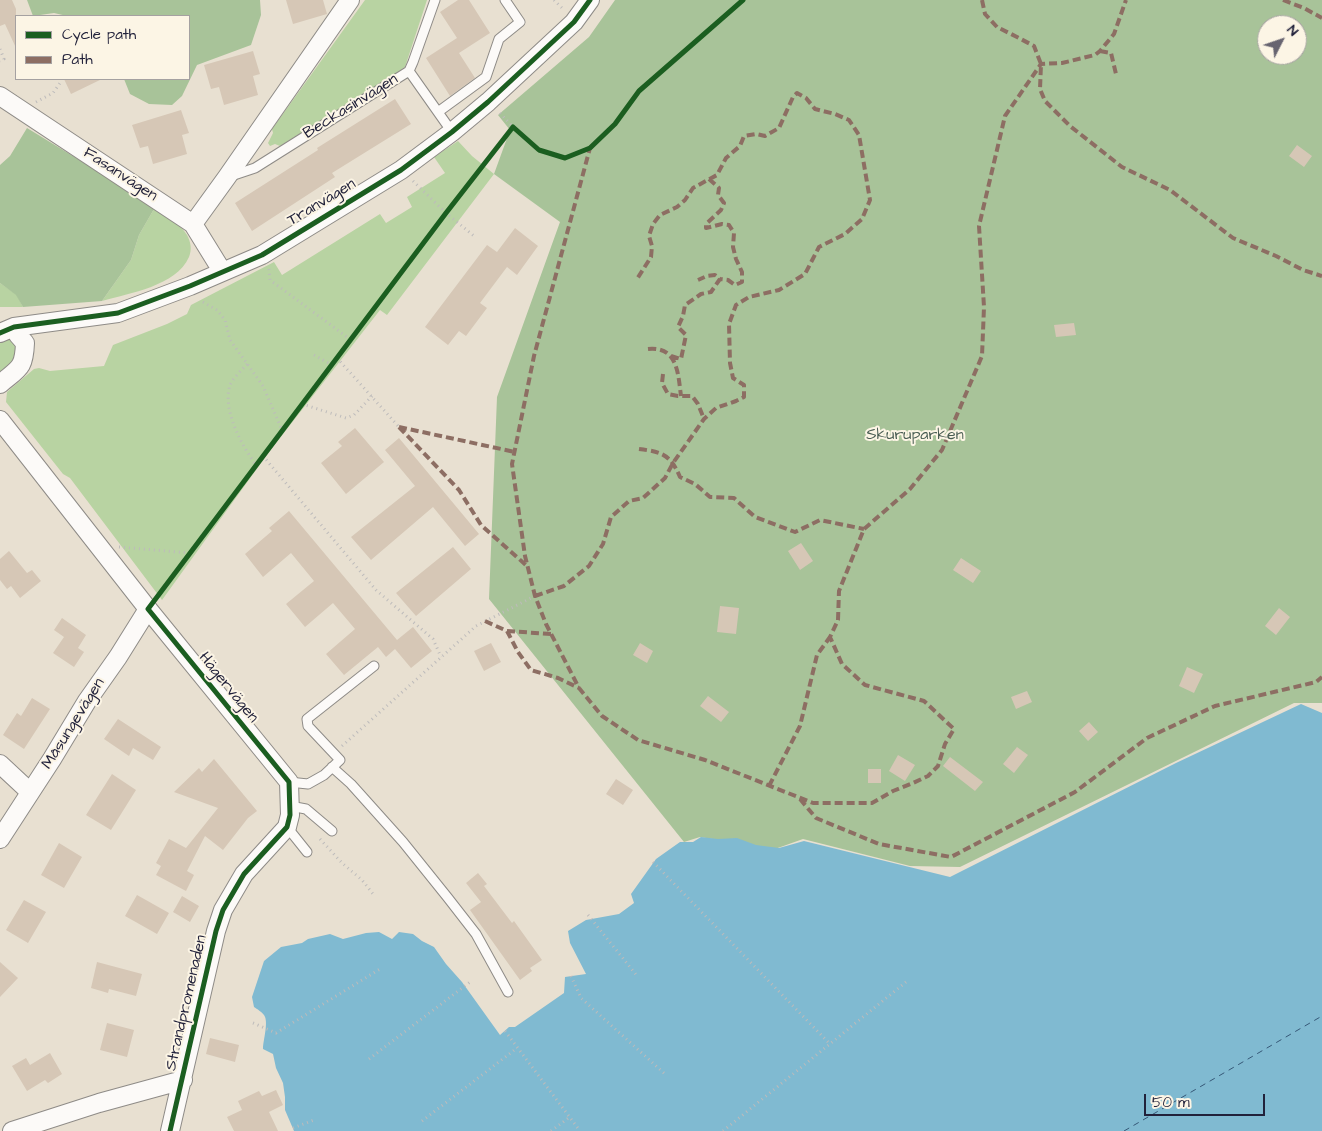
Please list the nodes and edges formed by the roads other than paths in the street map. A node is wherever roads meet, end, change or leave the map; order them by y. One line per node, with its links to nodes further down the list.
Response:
1 (350, 0): 9 (street)
2 (435, 0): 5 (lane, Beckasinvägen)
3 (505, 0): 7 (lane)
4 (590, 0): 8 (street, Tranvägen)
5 (408, 71): 7 (lane); 9 (lane, Beckasinvägen)
6 (0, 96): 10 (street, Fasanvägen)
7 (438, 112): 8 (lane)
8 (452, 132): 11 (street, Tranvägen)
9 (227, 177): 10 (street)
10 (193, 224): 11 (street, Fasanvägen)
11 (222, 271): 12 (street, Tranvägen)
12 (4, 328): 13 (street, Tranvägen)
13 (0, 384)
14 (0, 420): 15 (street, Hägervägen)
15 (148, 609): 19 (street, Hägervägen); 20 (street, Måsungevägen)
16 (374, 666): 18 (lane)
17 (0, 764): 20 (street)
18 (332, 767): 19 (lane); 26 (lane)
19 (289, 782): 21 (street)
20 (30, 792): 24 (street, Måsungevägen)
21 (290, 806): 22 (street); 23 (lane)
22 (287, 827): 25 (lane); 27 (street, Strandpromenaden)
23 (332, 831)
24 (0, 839)
25 (307, 852)
26 (508, 992)
27 (183, 1080): 28 (street); 29 (street, Strandpromenaden)
28 (12, 1131)
29 (170, 1131)

